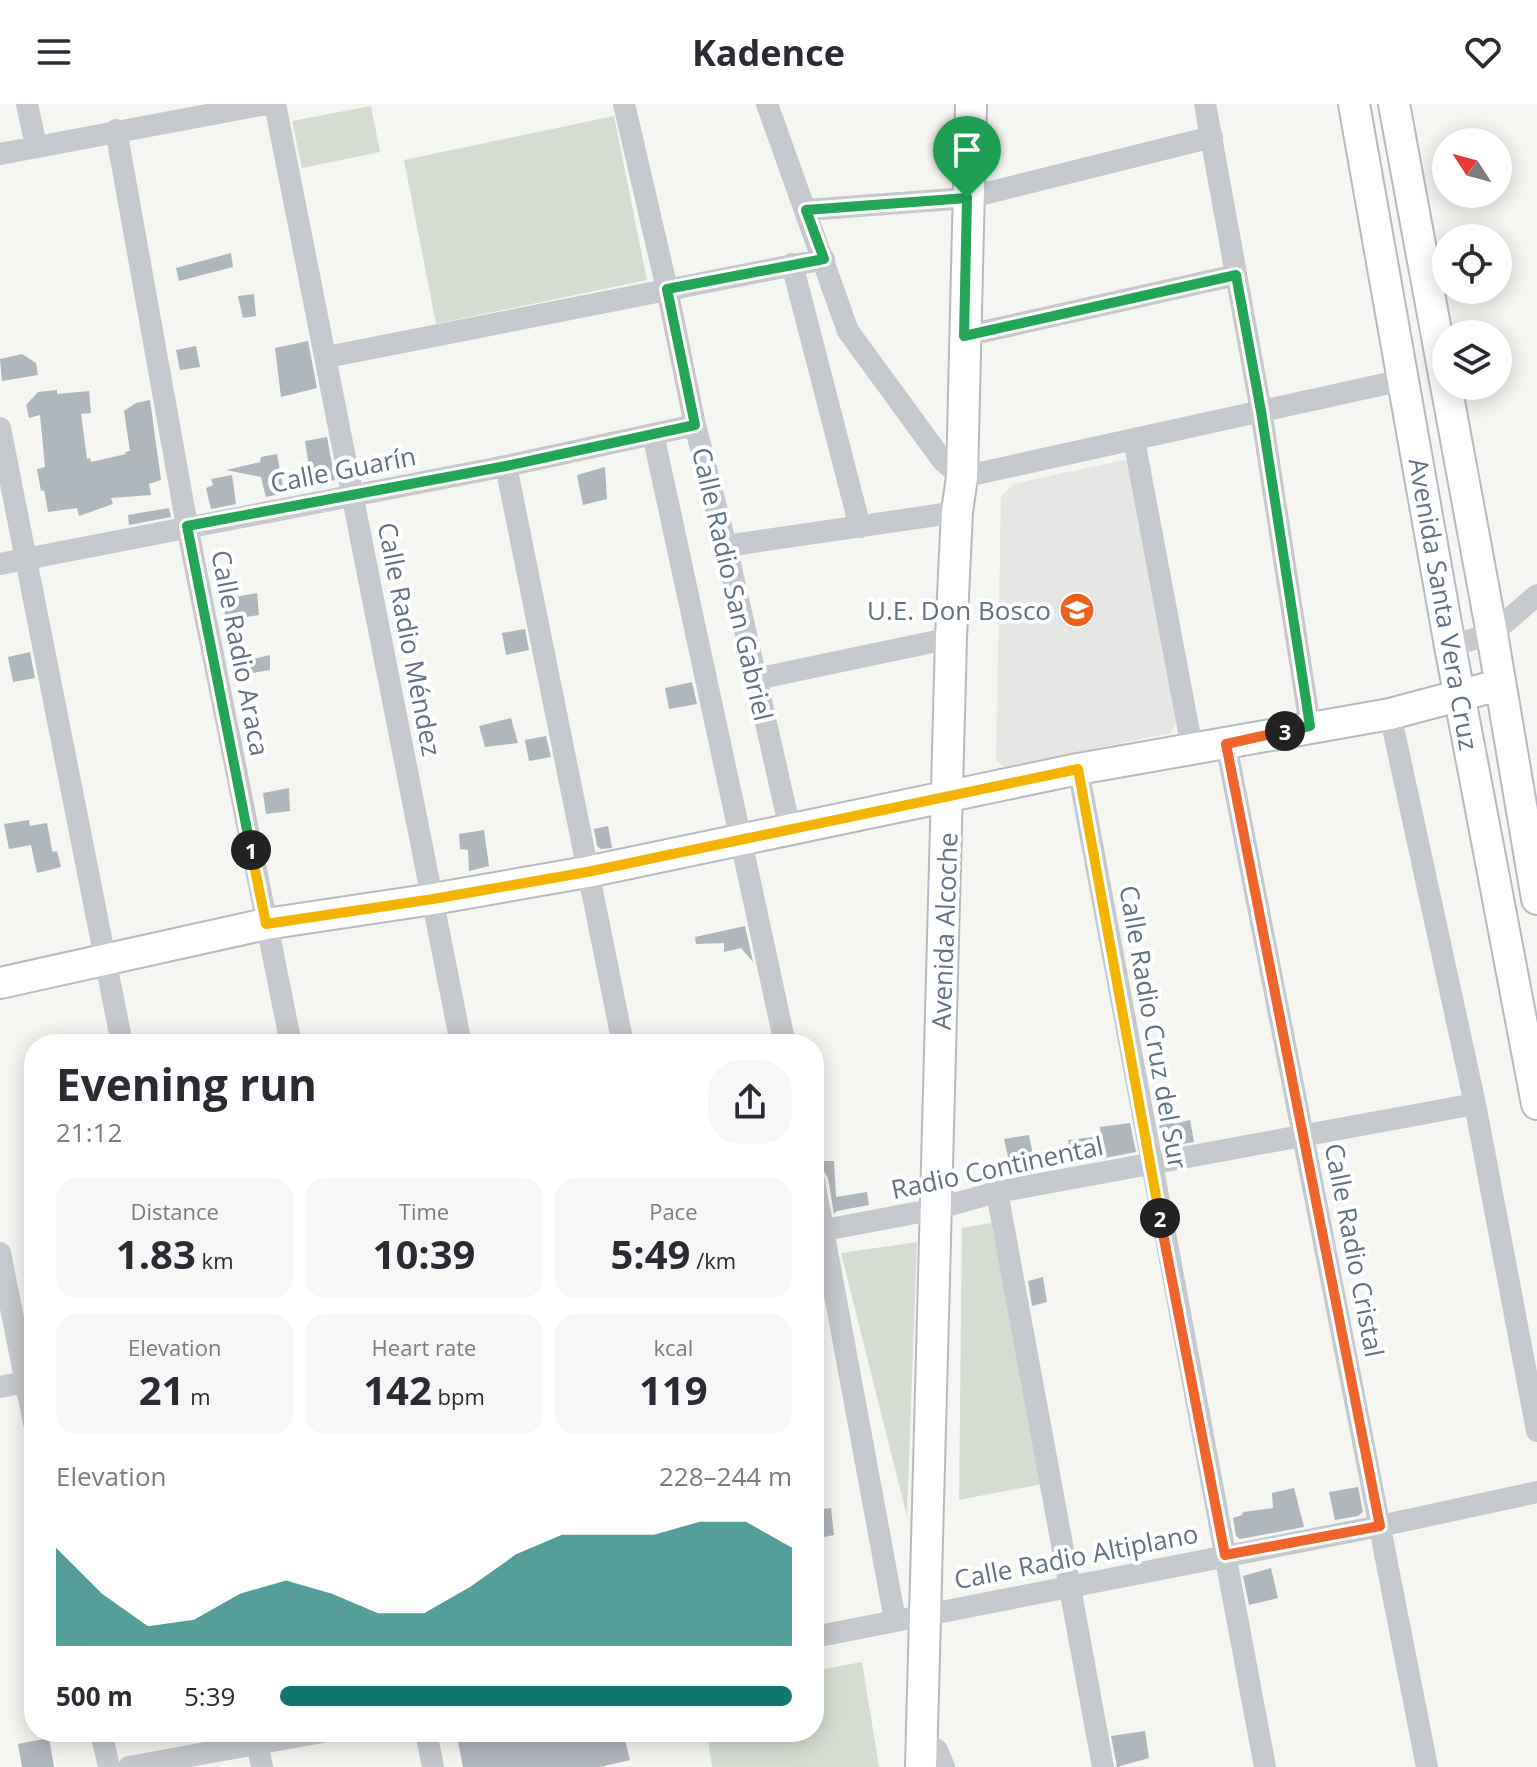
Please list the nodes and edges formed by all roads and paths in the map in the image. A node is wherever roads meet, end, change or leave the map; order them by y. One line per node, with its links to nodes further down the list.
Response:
1 (27, 104): 13 (street)
2 (266, 104): 10 (street)
3 (275, 104): 22 (street, Calle Radio Méndez)
4 (624, 104): 20 (street, Calle Radio San Gabriel)
5 (767, 104): 16 (street)
6 (971, 104): 15 (street, Avenida Alcoche)
7 (1205, 104): 12 (street)
8 (1354, 104): 23 (street, Avenida Santa Vera Cruz)
9 (1394, 104): 39 (street, Avenida Santa Vera Cruz)
10 (155, 114): 11 (street)
11 (116, 130): 13 (street); 33 (street, Calle Radio Araca)
12 (1212, 137): 15 (street); 19 (street)
13 (36, 146): 14 (street)
14 (0, 154)
15 (967, 198): 16 (street); 21 (street, Avenida Alcoche)
16 (806, 210): 17 (street)
17 (824, 259): 18 (street); 30 (street)
18 (792, 264): 20 (street); 34 (street)
19 (1236, 275): 21 (street); 24 (street)
20 (667, 289): 22 (street); 25 (street, Calle Radio San Gabriel)
21 (964, 336): 30 (street, Avenida Alcoche)
22 (327, 357): 31 (street, Calle Radio Méndez)
23 (1403, 380): 24 (street); 41 (street, Avenida Santa Vera Cruz)
24 (1261, 411): 28 (street); 46 (street)
25 (695, 425): 27 (street, Calle Guarín); 35 (street, Calle Radio San Gabriel)
26 (0, 428): 36 (street)
27 (653, 434): 29 (street, Calle Guarín); 53 (street, Calle Radio San Gabriel)
28 (1134, 440): 30 (street); 48 (street)
29 (506, 466): 31 (street, Calle Guarín); 54 (street)
30 (962, 477): 32 (street, Avenida Alcoche)
31 (354, 496): 33 (street, Calle Guarín); 55 (street, Calle Radio Méndez)
32 (957, 512): 34 (street); 40 (street, Avenida Alcoche)
33 (187, 526): 36 (street, Calle Guarín); 57 (street, Calle Radio Araca)
34 (860, 527): 35 (street)
35 (726, 546): 42 (street, Calle Radio San Gabriel)
36 (27, 558): 37 (street, Calle Guarín); 58 (street)
37 (0, 564)
38 (1537, 595): 39 (street)
39 (1492, 634): 41 (street); 43 (street, Avenida Santa Vera Cruz)
40 (951, 638): 42 (street); 50 (street, Avenida Alcoche)
41 (1450, 646): 44 (street, Avenida Santa Vera Cruz)
42 (756, 679): 51 (street, Calle Radio San Gabriel)
43 (1499, 685): 44 (street); 52 (street, Avenida Santa Vera Cruz)
44 (1460, 697): 45 (street); 66 (street, Avenida Santa Vera Cruz)
45 (1390, 714): 46 (street); 65 (street)
46 (1310, 726): 47 (street)
47 (1226, 744): 48 (street); 67 (street, Calle Radio Cristal)
48 (1192, 748): 49 (street)
49 (1078, 769): 50 (street); 68 (street, Calle Radio Cruz del Sur)
50 (947, 795): 51 (street); 70 (street, Avenida Alcoche)
51 (790, 829): 53 (street)
52 (1531, 829): 56 (street, Avenida Santa Vera Cruz)
53 (743, 839): 54 (street); 64 (street, Calle Radio San Gabriel)
54 (587, 872): 55 (street); 63 (street)
55 (433, 899): 57 (street); 62 (street, Calle Radio Méndez)
56 (1537, 899)
57 (266, 924): 58 (street); 61 (street, Calle Radio Araca)
58 (105, 960): 59 (street); 60 (street)
59 (0, 983)
60 (120, 1034)
61 (289, 1034)
62 (459, 1034)
63 (621, 1034)
64 (783, 1034)
65 (1475, 1104): 67 (street, Radio Continental); 77 (street)
66 (1537, 1104)
67 (1304, 1135): 68 (street, Radio Continental); 79 (street, Calle Radio Cristal)
68 (1150, 1164): 69 (street, Radio Continental); 80 (street, Calle Radio Cruz del Sur)
69 (997, 1192): 70 (street, Radio Continental); 81 (street)
70 (936, 1209): 71 (street, Radio Continental); 82 (street, Avenida Alcoche)
71 (824, 1230)
72 (0, 1253): 74 (street)
73 (824, 1257): 83 (street)
74 (24, 1355)
75 (24, 1382): 76 (street)
76 (0, 1387)
77 (1537, 1431)
78 (1537, 1492): 79 (street, Calle Radio Altiplano)
79 (1380, 1526): 80 (street, Calle Radio Altiplano); 97 (street, Calle Radio Cristal)
80 (1225, 1555): 81 (street, Calle Radio Altiplano); 96 (street, Calle Radio Cruz del Sur)
81 (1069, 1588): 82 (street, Calle Radio Altiplano); 95 (street)
82 (925, 1614): 83 (street, Calle Radio Altiplano); 89 (street)
83 (895, 1620): 84 (street, Calle Radio Altiplano)
84 (824, 1635)
85 (103, 1742): 90 (street)
86 (238, 1742): 91 (street)
87 (257, 1742): 92 (street)
88 (428, 1742): 93 (street)
89 (921, 1754): 94 (street)
90 (109, 1767)
91 (129, 1767)
92 (262, 1767)
93 (433, 1767)
94 (944, 1767)
95 (1103, 1767)
96 (1265, 1767)
97 (1427, 1767)

